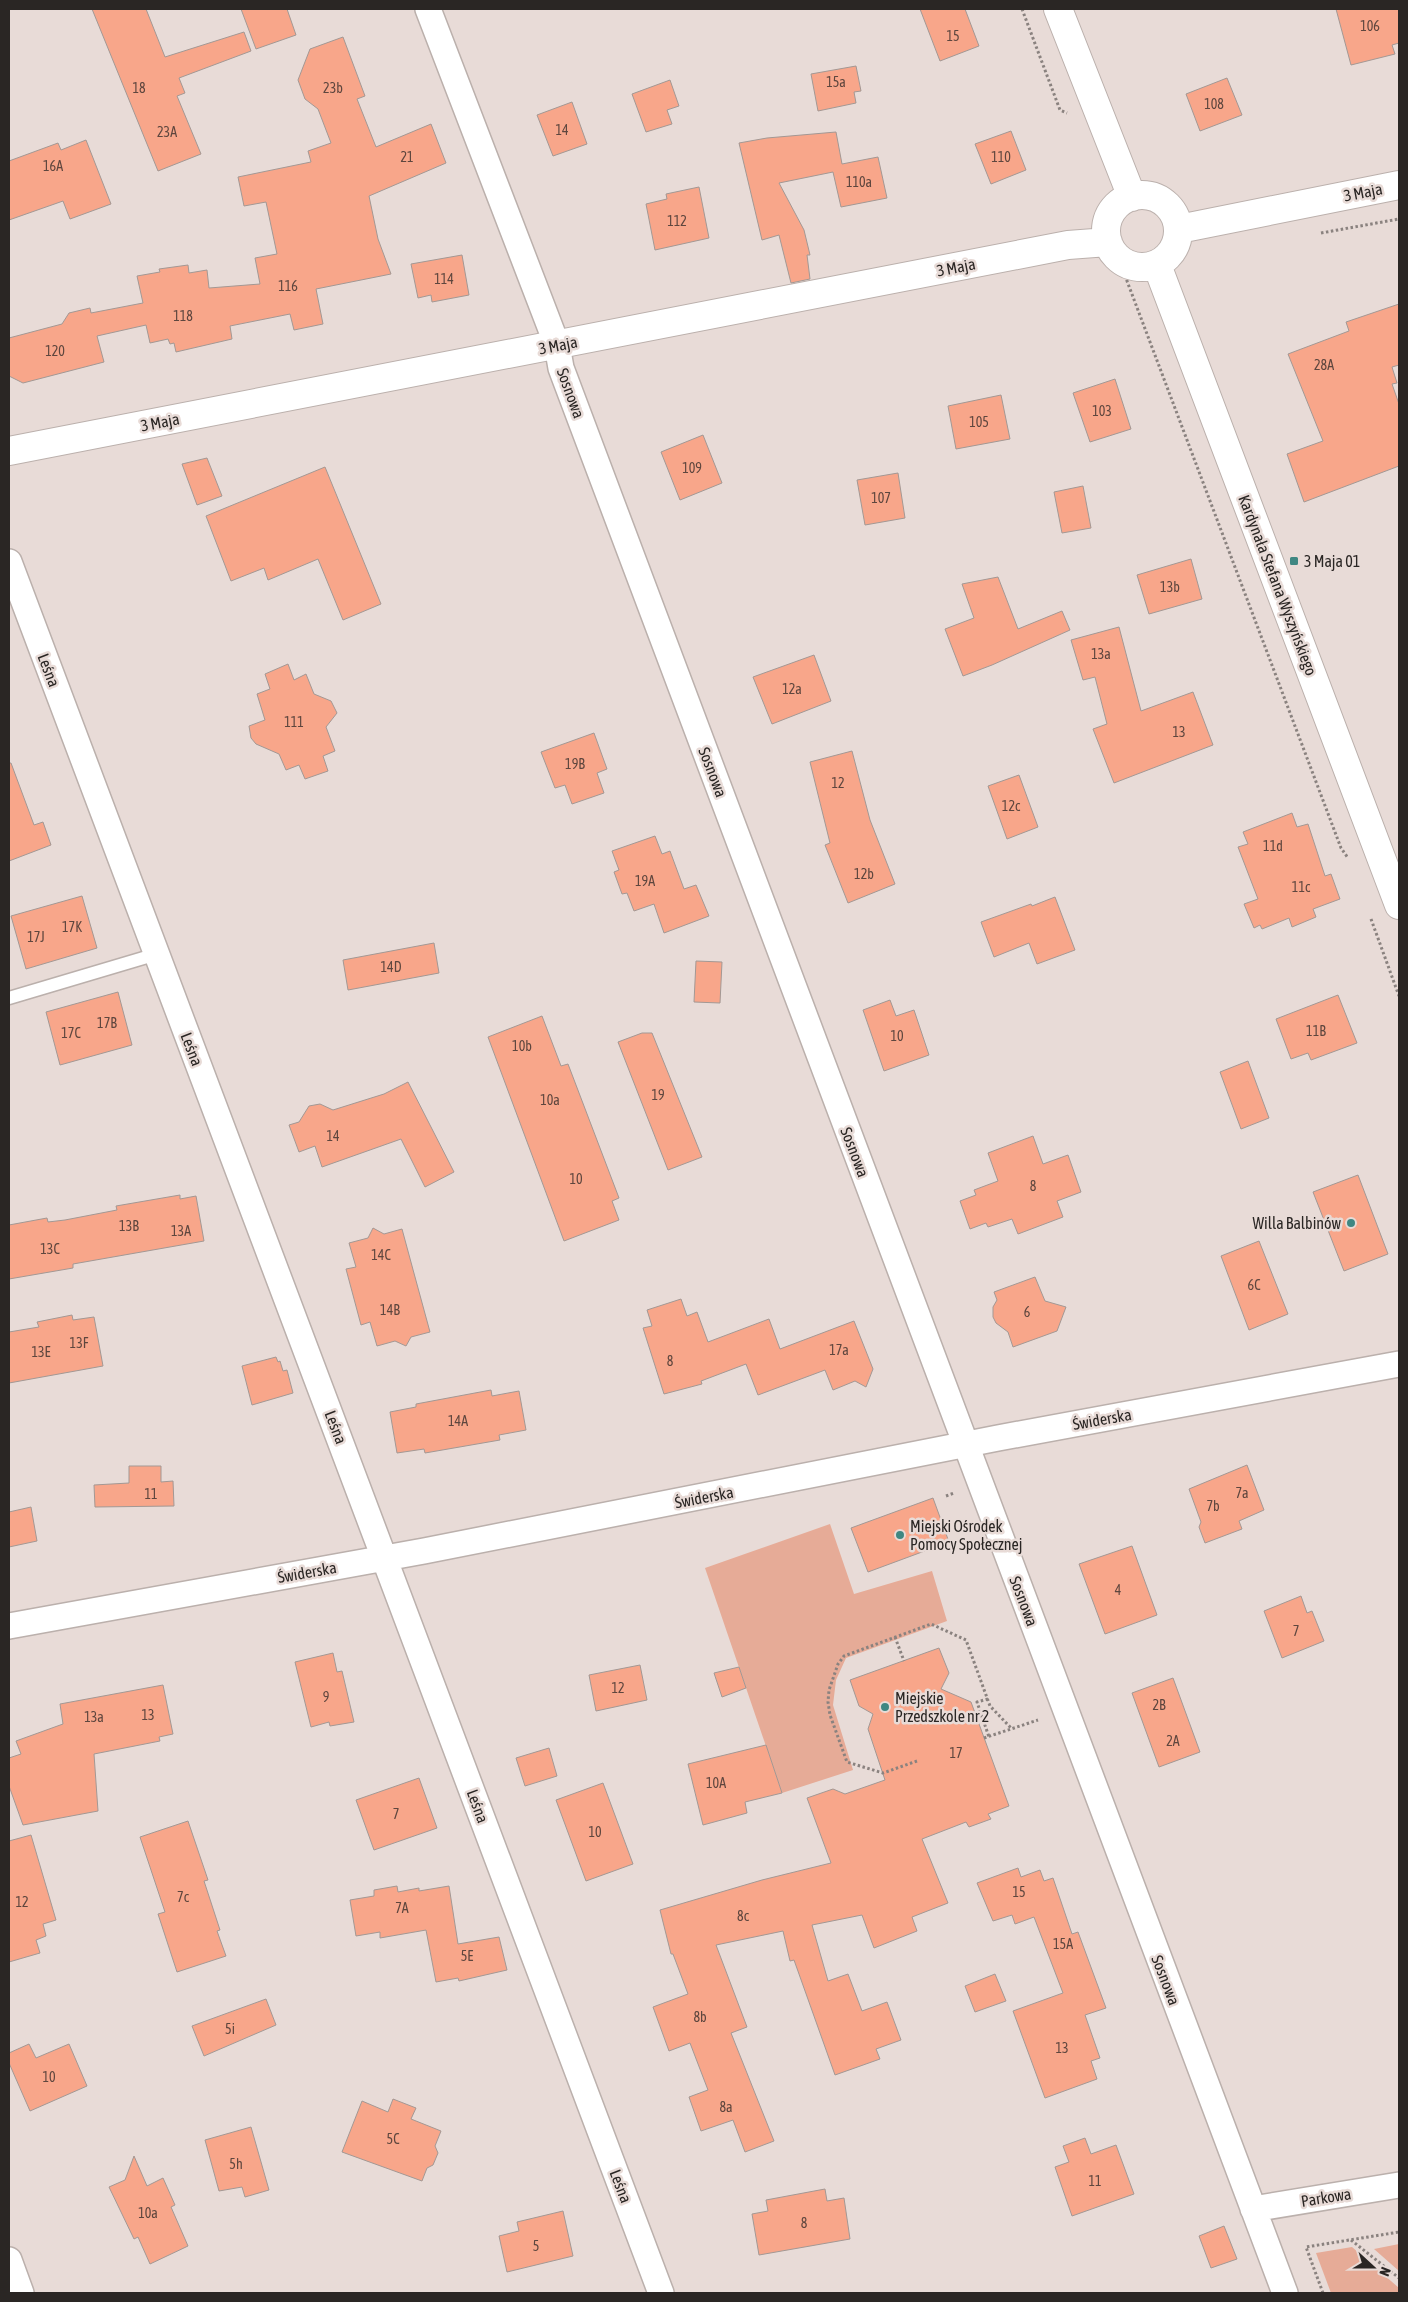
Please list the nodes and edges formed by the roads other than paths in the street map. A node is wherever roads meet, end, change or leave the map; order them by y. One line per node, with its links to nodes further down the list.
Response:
1 (428, 9): 8 (street, Sosnowa)
2 (1058, 9): 4 (street)
3 (1399, 185): 5 (street, 3 Maja)
4 (1132, 197): 5 (street); 6 (street)
5 (1179, 229): 7 (street)
6 (1108, 242): 7 (street); 8 (street, 3 Maja)
7 (1157, 265): 11 (street, Kardynała Stefana Wyszyńskiego)
8 (557, 345): 9 (street, 3 Maja); 15 (street, Sosnowa)
9 (9, 451)
10 (9, 562): 12 (street, Leśna)
11 (1399, 905)
12 (157, 954): 13 (lane); 16 (street, Leśna)
13 (9, 998)
14 (1399, 1364): 15 (street, Świderska)
15 (965, 1445): 16 (street, Świderska); 19 (street, Sosnowa)
16 (385, 1558): 17 (street, Świderska); 22 (street, Leśna)
17 (9, 1626)
18 (1399, 2186): 19 (street, Parkowa)
19 (1253, 2209): 23 (street, Sosnowa)
20 (9, 2260): 21 (street)
21 (21, 2293)
22 (661, 2293)
23 (1285, 2293)

